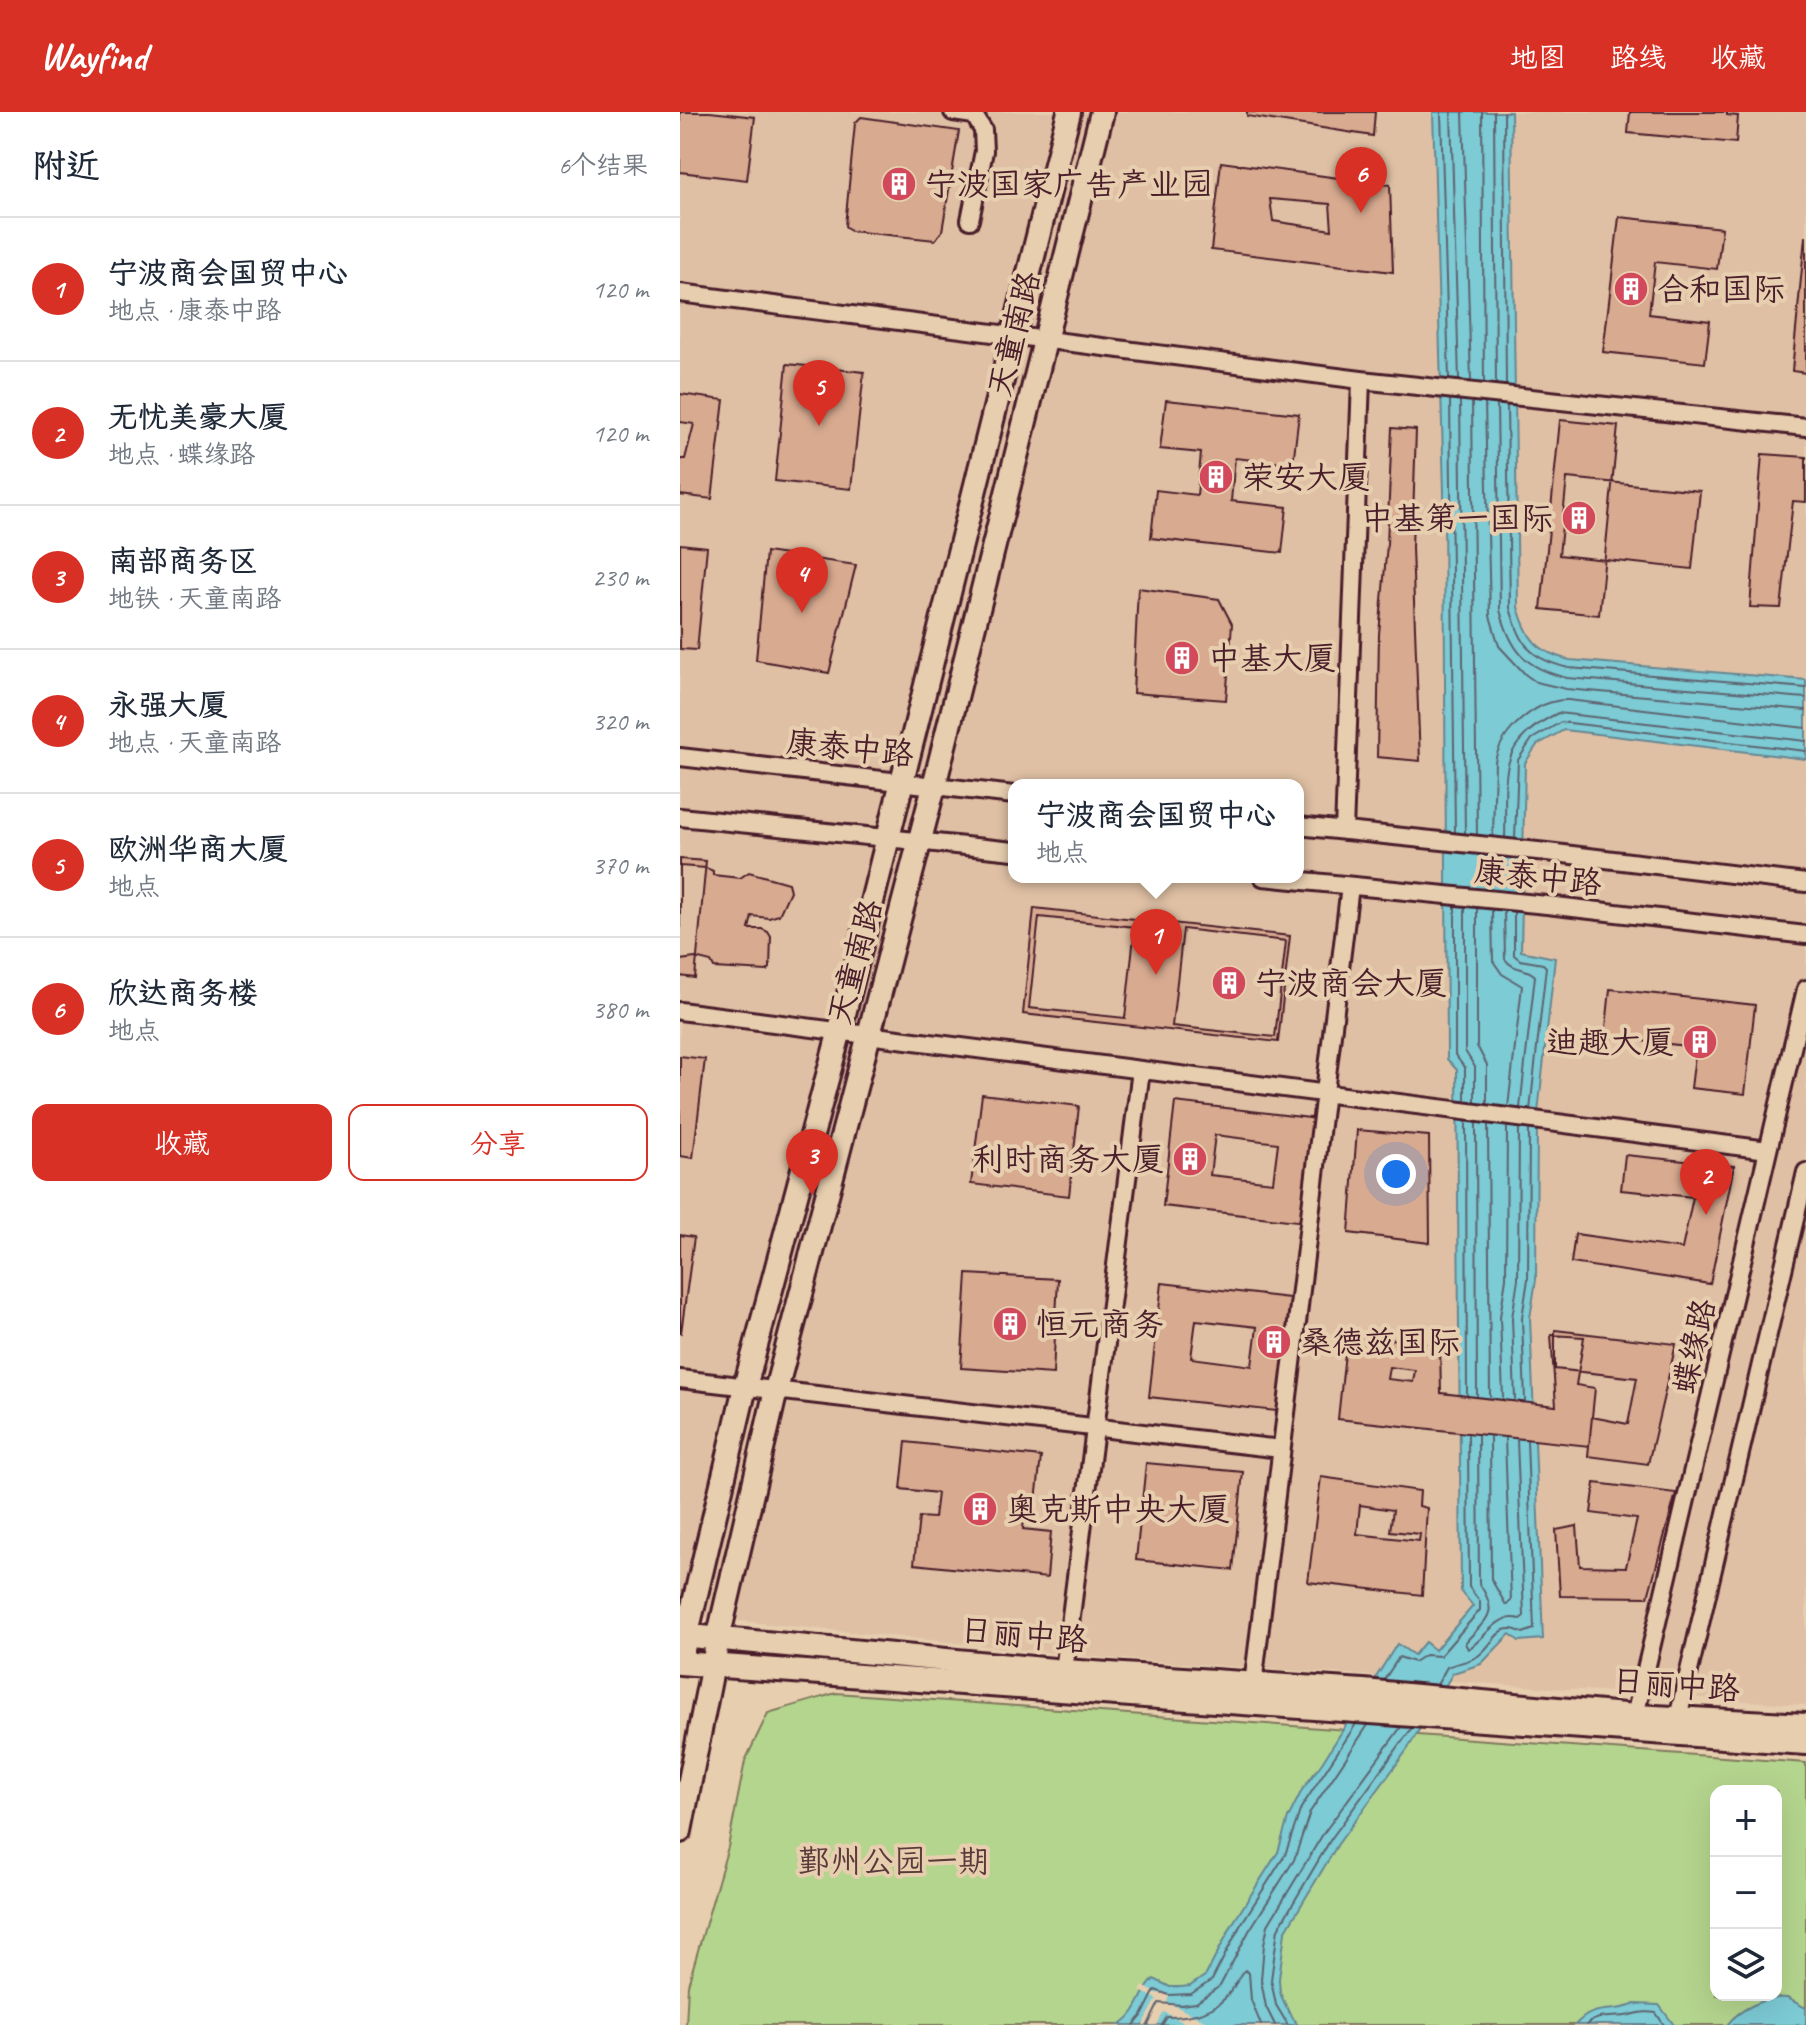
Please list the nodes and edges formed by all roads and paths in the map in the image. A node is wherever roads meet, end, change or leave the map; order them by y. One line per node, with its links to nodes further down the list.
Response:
1 (953, 112): 4 (street)
2 (1069, 112): 6 (main road, 天童南路)
3 (1102, 112): 7 (main road, 天童南路)
4 (970, 220)
5 (680, 293): 6 (street)
6 (1014, 335): 7 (street); 11 (main road, 天童南路)
7 (1045, 340): 8 (street); 12 (main road, 天童南路)
8 (1361, 380): 9 (street); 16 (street)
9 (1806, 427)
10 (680, 757): 11 (street, 康泰中路)
11 (901, 782): 12 (street, 康泰中路); 17 (main road, 天童南路)
12 (934, 786): 13 (street, 康泰中路); 18 (main road, 天童南路)
13 (1008, 794)
14 (680, 817): 17 (street)
15 (1304, 827): 16 (street, 康泰中路)
16 (1344, 831): 21 (street, 康泰中路)
17 (887, 838): 18 (street); 26 (main road, 天童南路)
18 (919, 842): 19 (street); 27 (main road, 天童南路)
19 (1008, 850)
20 (1304, 881): 22 (street, 康泰中路)
21 (1806, 883)
22 (1350, 886): 23 (street, 康泰中路); 29 (street)
23 (1806, 935)
24 (1806, 989): 30 (street, 蝶缘路)
25 (680, 1011): 26 (street)
26 (840, 1030): 27 (street); 33 (main road, 天童南路)
27 (869, 1034): 28 (street); 34 (main road, 天童南路)
28 (1141, 1070): 29 (street); 35 (street)
29 (1323, 1094): 30 (street); 36 (street)
30 (1768, 1150): 45 (street, 蝶缘路)
31 (1806, 1172): 47 (street)
32 (680, 1379): 33 (street)
33 (745, 1387): 34 (street); 37 (main road, 天童南路)
34 (776, 1390): 35 (street); 38 (main road, 天童南路)
35 (1096, 1427): 36 (street); 41 (street)
36 (1281, 1449): 42 (street)
37 (683, 1635): 38 (main road, 日丽中路); 39 (main road, 天童南路)
38 (718, 1639): 40 (main road, 天童南路); 41 (main road, 日丽中路)
39 (680, 1662): 40 (main road, 日丽中路)
40 (713, 1665): 43 (main road, 日丽中路); 49 (main road, 天童南路)
41 (1064, 1671): 42 (main road, 日丽中路)
42 (1253, 1685): 43 (main road, 日丽中路)
43 (1357, 1700): 44 (main road)
44 (1448, 1707): 45 (main road, 日丽中路); 47 (main road)
45 (1635, 1716): 47 (main road, 日丽中路)
46 (1806, 1725): 47 (main road, 日丽中路)
47 (1676, 1726): 48 (main road, 日丽中路)
48 (1806, 1743)
49 (680, 1831)

